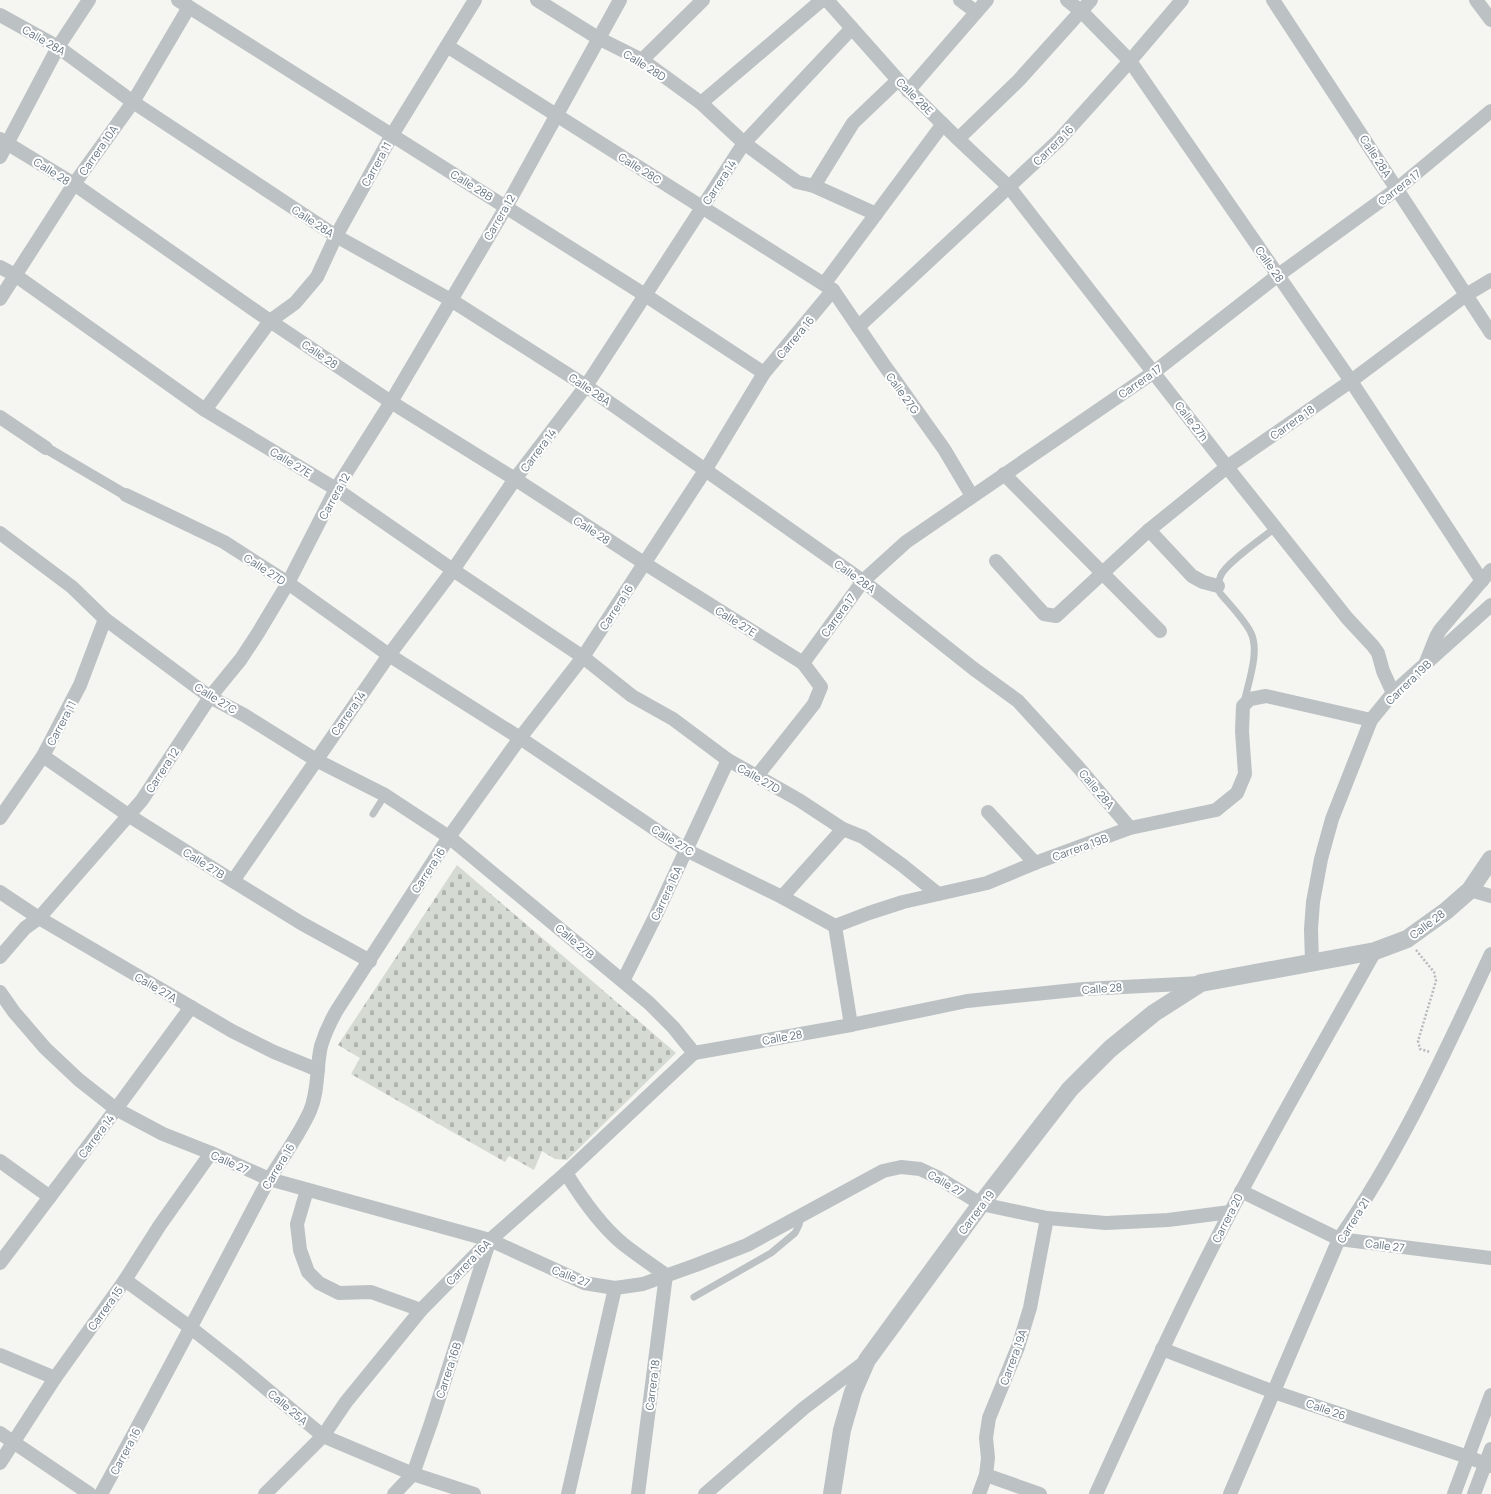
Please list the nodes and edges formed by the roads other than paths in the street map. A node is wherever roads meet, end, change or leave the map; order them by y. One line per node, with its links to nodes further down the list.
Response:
1 (89, 0): 23 (street)
2 (475, 0): 22 (street, Carrera 11)
3 (537, 0): 21 (street, Calle 28D)
4 (619, 0): 21 (street, Carrera 12)
5 (703, 0): 24 (street)
6 (822, 0): 29 (street)
7 (827, 0): 20 (street, Calle 28E)
8 (960, 0): 16 (street)
9 (987, 0): 16 (street)
10 (1068, 0): 17 (street, Calle 28)
11 (1091, 0): 17 (street)
12 (1182, 0): 25 (street, Carrera 16)
13 (1273, 0): 41 (street, Calle 28A)
14 (1476, 0): 19 (street)
15 (187, 2): 28 (street, Carrera 10A); 33 (street, Calle 28B)
16 (976, 12): 27 (street)
17 (1082, 12): 25 (street, Calle 28); 34 (street)
18 (0, 15): 23 (street, Calle 28A)
19 (1491, 20)
20 (852, 28): 26 (street, Calle 28E); 36 (street, Carrera 14)
21 (598, 38): 24 (street, Calle 28D); 31 (street, Carrera 12)
22 (447, 46): 31 (street, Calle 28C); 33 (street, Carrera 11)
23 (58, 47): 28 (street, Calle 28A); 35 (street)
24 (642, 60): 29 (street, Calle 28D)
25 (1130, 61): 40 (street, Carrera 16); 48 (street, Calle 28)
26 (898, 80): 27 (street, Calle 28E); 39 (street)
27 (908, 90): 32 (street, Calle 28E)
28 (133, 102): 38 (street, Carrera 10A); 45 (street, Calle 28A)
29 (701, 103): 36 (street, Calle 28D)
30 (1491, 111): 41 (street, Carrera 17)
31 (557, 115): 42 (street, Carrera 12); 43 (street, Calle 28C)
32 (943, 124): 34 (street, Calle 28E); 44 (street)
33 (392, 135): 42 (street, Calle 28B); 45 (street, Carrera 11)
34 (958, 139): 40 (street, Calle 28E)
35 (4, 141): 37 (street); 38 (street, Calle 28)
36 (744, 143): 39 (street, Calle 28D); 43 (street, Carrera 14)
37 (0, 157)
38 (74, 184): 47 (street, Carrera 10A); 55 (street, Calle 28)
39 (814, 186): 44 (street, Calle 28D)
40 (1009, 187): 56 (street, Carrera 16); 58 (street, Calle 27h)
41 (1397, 189): 48 (street, Carrera 17); 52 (street, Calle 28A)
42 (506, 207): 51 (street, Calle 28B); 54 (street, Carrera 12)
43 (703, 207): 50 (street, Calle 28C); 51 (street, Carrera 14)
44 (876, 214): 50 (street)
45 (336, 236): 54 (street, Calle 28A); 55 (street, Carrera 11)
46 (0, 267): 47 (street, Calle 27E)
47 (15, 276): 53 (street, Carrera 10A); 63 (street, Calle 27E)
48 (1277, 276): 58 (street, Carrera 17); 60 (street, Calle 28)
49 (1491, 280): 52 (street, Carrera 18)
50 (829, 287): 56 (street, Calle 27G); 59 (street, Carrera 16)
51 (645, 295): 59 (street, Calle 28B); 61 (street, Carrera 14)
52 (1466, 295): 57 (street, Calle 28A); 60 (street, Carrera 18)
53 (0, 298)
54 (451, 300): 61 (street, Calle 28A); 62 (street, Carrera 12)
55 (270, 321): 62 (street, Calle 28); 63 (street, Carrera 11)
56 (858, 327): 72 (street, Calle 27G)
57 (1491, 333)
58 (1154, 372): 66 (street, Calle 27h); 68 (street, Carrera 17)
59 (764, 373): 67 (street, Carrera 16)
60 (1351, 381): 66 (street, Carrera 18); 80 (street, Calle 28)
61 (586, 386): 67 (street, Calle 28A); 69 (street, Carrera 14)
62 (391, 402): 69 (street, Calle 28); 70 (street, Carrera 12)
63 (205, 410): 70 (street, Calle 27E)
64 (0, 417): 65 (street, Calle 27D)
65 (46, 448): 71 (street, Calle 27D)
66 (1228, 467): 73 (street, Calle 27h); 74 (street, Carrera 18)
67 (706, 469): 77 (street, Carrera 16); 81 (street, Calle 28A)
68 (1004, 474): 72 (street, Carrera 17); 79 (street)
69 (515, 479): 77 (street, Calle 28); 78 (street, Carrera 14)
70 (336, 489): 78 (street, Calle 27E); 82 (street, Carrera 12)
71 (126, 495): 82 (street, Calle 27D)
72 (972, 496): 81 (street, Carrera 17)
73 (1276, 527): 83 (lane); 91 (street, Calle 27h)
74 (1149, 530): 79 (street, Carrera 18); 83 (street)
75 (0, 533): 85 (street, Calle 27C)
76 (996, 561): 79 (street, Carrera 18)
77 (644, 563): 88 (street, Carrera 16); 89 (street, Calle 27E)
78 (453, 570): 87 (street, Carrera 14); 88 (street, Calle 27E)
79 (1102, 574): 86 (street)
80 (1487, 576): 90 (street)
81 (863, 581): 89 (street, Carrera 17); 105 (street, Calle 28A)
82 (288, 583): 87 (street, Calle 27D); 92 (street, Carrera 12)
83 (1218, 586): 93 (lane)
84 (1491, 605): 90 (street, Carrera 19B)
85 (105, 619): 92 (street, Calle 27C); 96 (street, Carrera 11)
86 (1160, 631)
87 (389, 655): 95 (street, Calle 27D); 97 (street, Carrera 14)
88 (583, 657): 95 (street, Carrera 16); 98 (street, Calle 27D)
89 (803, 663): 99 (street, Calle 27E)
90 (1425, 665): 91 (street, Carrera 19B)
91 (1393, 693): 94 (street, Carrera 19B)
92 (210, 697): 97 (street, Calle 27C); 103 (street, Carrera 12)
93 (1243, 706): 94 (street); 105 (street, Carrera 19B)
94 (1371, 720): 123 (street, Carrera 19B)
95 (520, 738): 107 (street, Carrera 16); 108 (street, Calle 27C)
96 (43, 756): 103 (street, Calle 27B); 104 (street, Carrera 11)
97 (316, 760): 100 (street, Calle 27C); 111 (street, Carrera 14)
98 (728, 760): 99 (street, Calle 27D); 108 (street, Carrera 16A)
99 (757, 776): 106 (street, Calle 27D)
100 (385, 794): 102 (lane); 107 (street, Calle 27C)
101 (988, 812): 110 (street)
102 (374, 814)
103 (128, 816): 111 (street, Calle 27B); 117 (street, Carrera 12)
104 (0, 818)
105 (1130, 828): 110 (street, Carrera 19B)
106 (843, 829): 114 (street, Calle 27D); 116 (street)
107 (449, 837): 122 (street, Carrera 16); 124 (street, Calle 27B)
108 (686, 850): 116 (street, Calle 27C); 124 (street, Carrera 16A)
109 (1491, 859): 112 (street)
110 (1035, 863): 114 (street, Carrera 19B)
111 (233, 881): 122 (street, Calle 27B)
112 (1470, 890): 115 (street); 119 (street, Calle 28)
113 (0, 892): 117 (street, Calle 27A)
114 (938, 894): 118 (street, Carrera 19B)
115 (1491, 896)
116 (782, 897): 118 (street, Calle 27C)
117 (39, 918): 121 (street, Carrera 12); 127 (street, Calle 27A)
118 (835, 926): 128 (street)
119 (1375, 951): 123 (street, Calle 28); 137 (street, Carrera 20)
120 (1491, 954): 143 (street, Carrera 21)
121 (0, 957)
122 (370, 960): 130 (street, Carrera 16)
123 (1312, 963): 125 (street, Calle 28)
124 (623, 981): 129 (street, Calle 27B)
125 (1201, 983): 128 (street, Calle 28); 139 (street, Carrera 19)
126 (0, 992): 131 (street, Calle 27)
127 (191, 1007): 130 (street, Calle 27A); 131 (street, Carrera 14)
128 (852, 1025): 129 (street, Calle 28)
129 (694, 1053): 134 (street, Carrera 16A)
130 (318, 1070): 135 (street, Carrera 16)
131 (116, 1109): 132 (street, Calle 27); 138 (street, Carrera 14)
132 (211, 1153): 135 (street, Calle 27); 148 (street, Carrera 15)
133 (0, 1161): 138 (street)
134 (566, 1173): 144 (street, Carrera 16A); 147 (street)
135 (269, 1179): 136 (street, Calle 27); 152 (street, Carrera 16)
136 (307, 1190): 144 (street, Calle 27); 151 (street)
137 (1241, 1191): 140 (street, Carrera 20); 143 (street, Calle 27)
138 (50, 1197): 146 (street, Carrera 14)
139 (981, 1204): 141 (street, Calle 27); 142 (street, Calle 27); 155 (street, Carrera 19)
140 (1230, 1212): 142 (street, Calle 27); 153 (street, Carrera 20)
141 (801, 1216): 147 (street, Calle 27); 150 (lane)
142 (1047, 1218): 167 (street, Carrera 19A)
143 (1339, 1239): 145 (street, Calle 27); 157 (street, Carrera 21)
144 (490, 1240): 149 (street, Calle 27); 151 (street, Carrera 16A); 166 (street, Carrera 16B)
145 (1491, 1258)
146 (0, 1263)
147 (666, 1275): 149 (street, Calle 27); 174 (street, Carrera 18)
148 (125, 1280): 152 (street, Calle 25A); 156 (street, Carrera 15)
149 (616, 1288): 173 (street)
150 (694, 1297)
151 (421, 1310): 160 (street, Carrera 16A)
152 (191, 1328): 160 (street, Calle 25A); 169 (street, Carrera 16)
153 (1162, 1349): 157 (street, Calle 26); 179 (street, Carrera 20)
154 (0, 1355): 156 (street)
155 (867, 1360): 175 (street); 176 (street, Carrera 19)
156 (55, 1378): 161 (street, Carrera 15)
157 (1274, 1392): 163 (street, Calle 26); 180 (street, Carrera 21)
158 (1491, 1395): 163 (street)
159 (0, 1433): 161 (street)
160 (323, 1436): 166 (street, Calle 25A); 170 (street, Carrera 16A)
161 (14, 1442): 164 (street, Carrera 15); 168 (street)
162 (1491, 1449): 165 (street)
163 (1468, 1457): 165 (street, Calle 26); 181 (street)
164 (0, 1463)
165 (1488, 1465): 182 (street)
166 (413, 1474): 171 (street, Carrera 16B); 172 (street, Calle 25A)
167 (986, 1474): 177 (street, Carrera 19A); 178 (street)
168 (90, 1494)
169 (101, 1494)
170 (265, 1494)
171 (394, 1494)
172 (474, 1494)
173 (568, 1494)
174 (638, 1494)
175 (705, 1494)
176 (832, 1494)
177 (979, 1494)
178 (1040, 1494)
179 (1096, 1494)
180 (1230, 1494)
181 (1454, 1494)
182 (1474, 1494)

